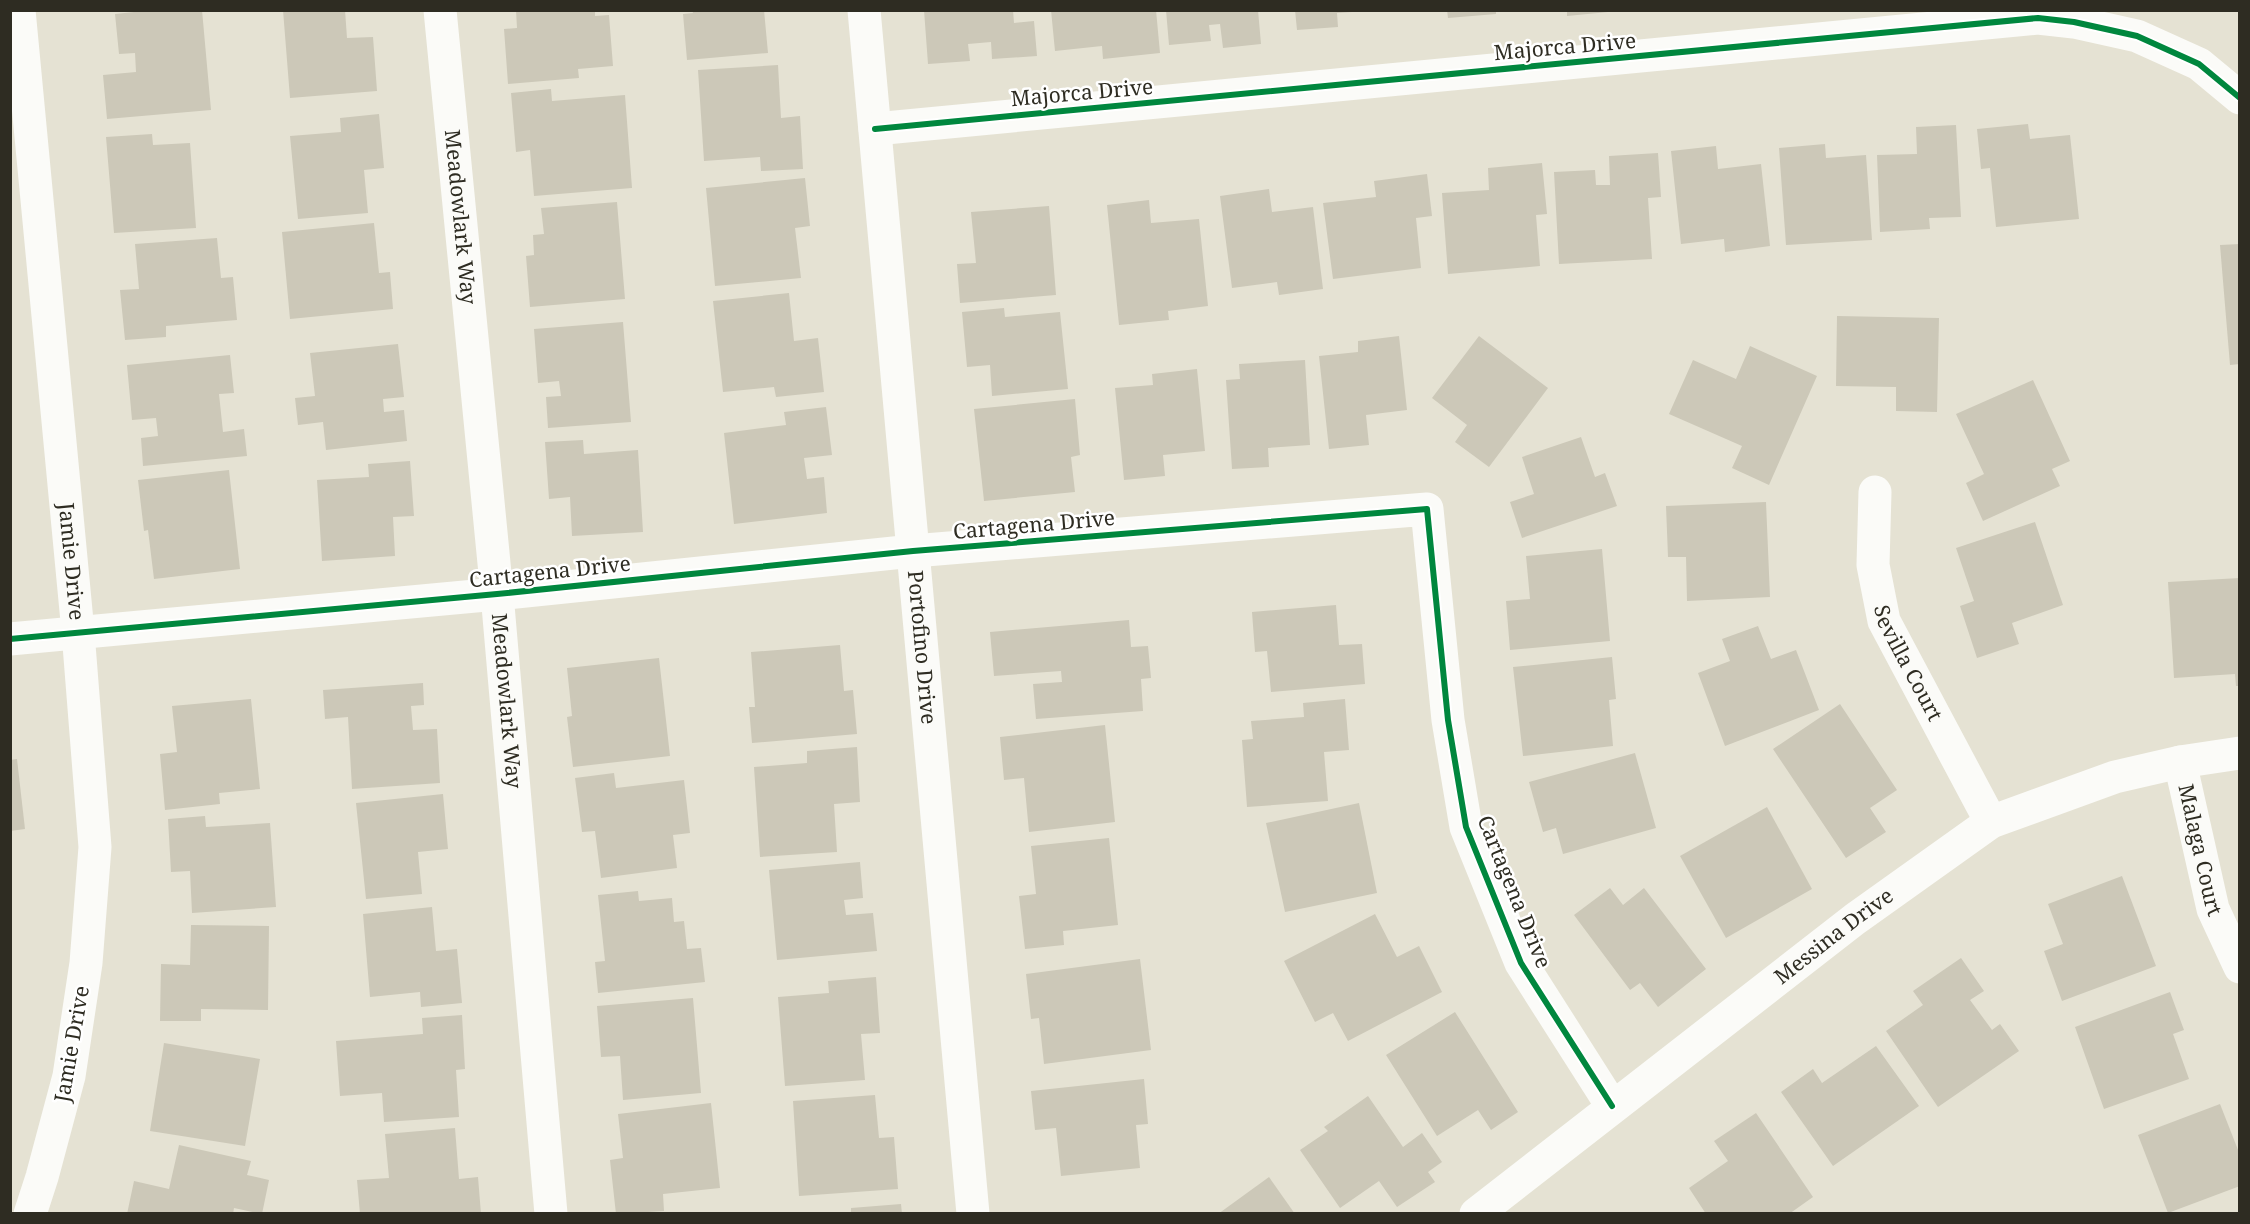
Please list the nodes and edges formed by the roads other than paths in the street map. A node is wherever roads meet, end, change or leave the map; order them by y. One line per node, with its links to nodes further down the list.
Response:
1 (19, 10): 10 (street, Jamie Drive)
2 (440, 10): 9 (street, Meadowlark Way)
3 (864, 10): 6 (street, Portofino Drive)
4 (2037, 14): 5 (street, Majorca Drive); 6 (street, Majorca Drive)
5 (2240, 98)
6 (875, 129): 8 (street, Portofino Drive)
7 (1875, 492): 14 (street, Sevilla Court)
8 (913, 551): 9 (street, Cartagena Drive); 16 (street, Cartagena Drive); 19 (street, Portofino Drive)
9 (496, 594): 10 (street, Cartagena Drive); 18 (street, Meadowlark Way)
10 (78, 632): 11 (street, Cartagena Drive); 17 (street, Jamie Drive)
11 (10, 639)
12 (2240, 753): 13 (street, Messina Drive)
13 (2180, 762): 14 (street, Messina Drive); 15 (street, Malaga Court)
14 (1991, 822): 16 (street, Messina Drive)
15 (2240, 968)
16 (1612, 1106): 20 (street, Messina Drive)
17 (30, 1214)
18 (551, 1214)
19 (973, 1214)
20 (1476, 1214)

